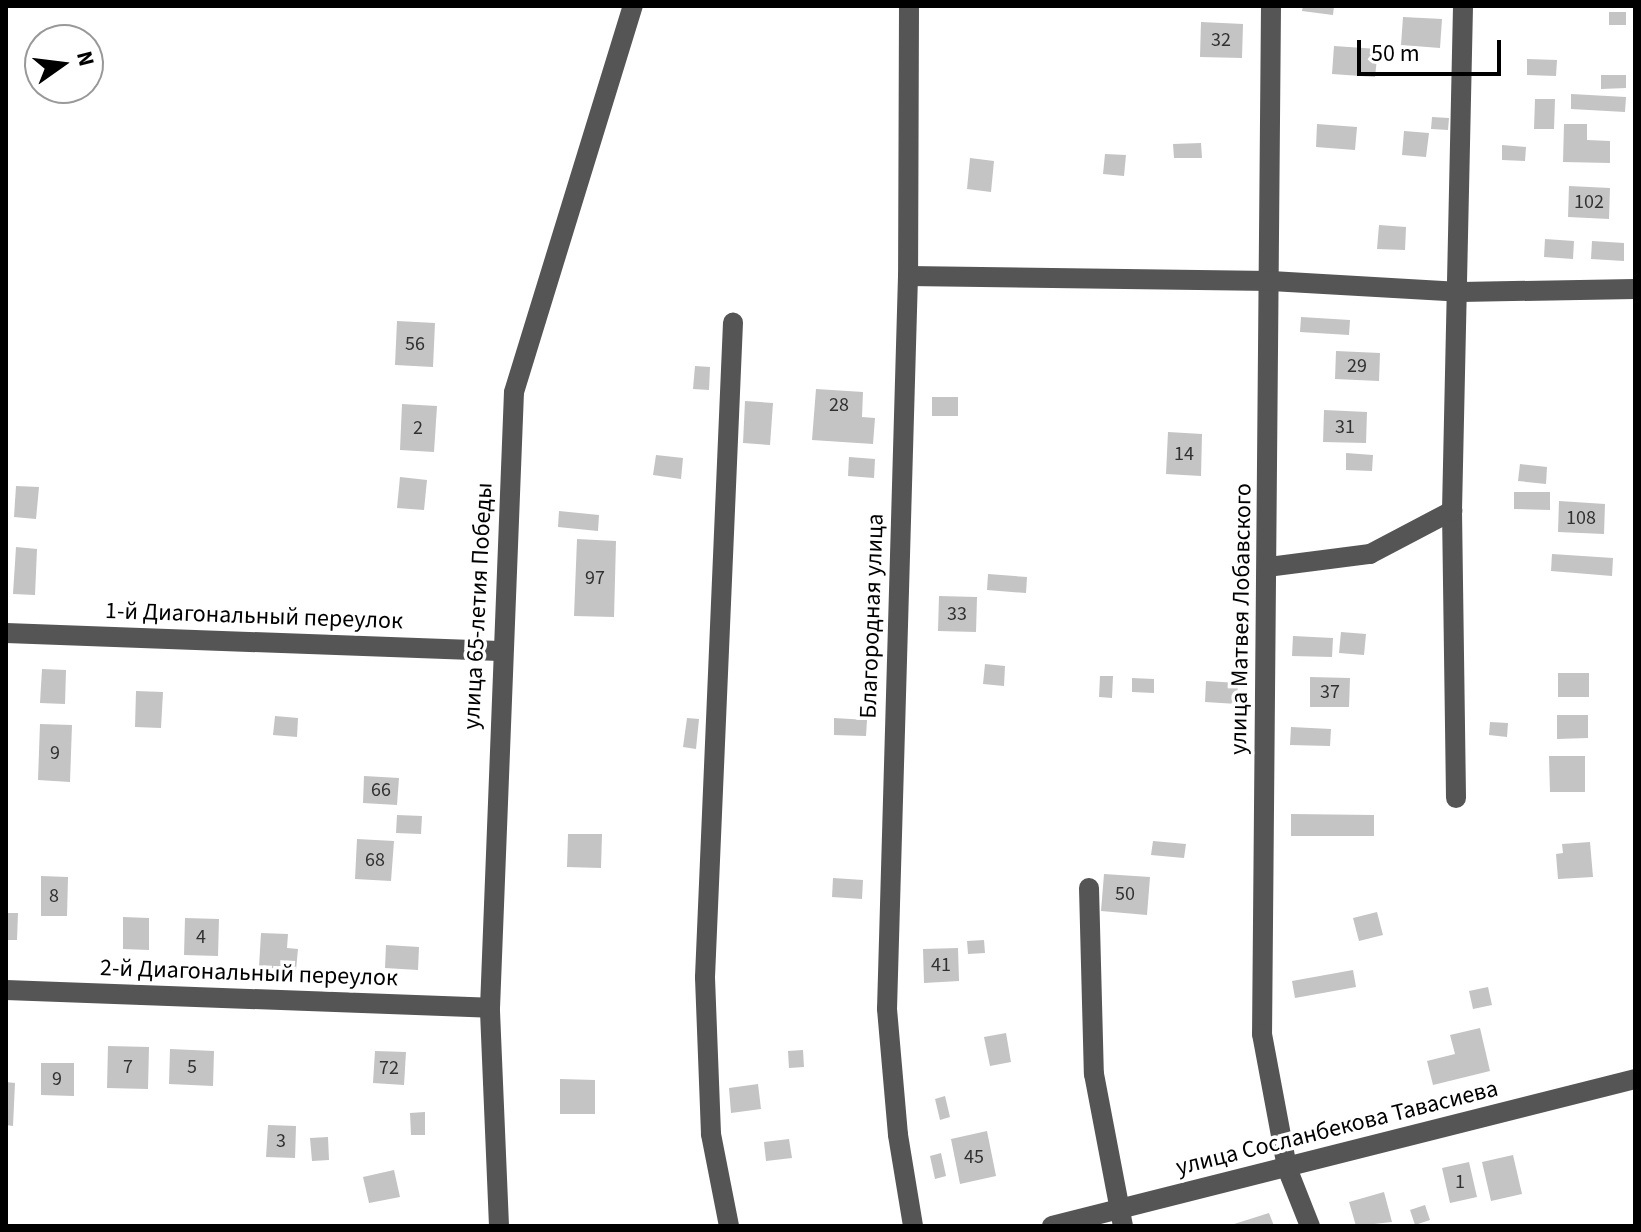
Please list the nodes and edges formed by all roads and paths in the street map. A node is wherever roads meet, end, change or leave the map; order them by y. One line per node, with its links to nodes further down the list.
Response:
1 (633, 6): 13 (street, улица 65-летия Победы)
2 (909, 6): 5 (street, Благородная улица)
3 (1271, 6): 6 (street, улица Матвея Лобавского)
4 (1463, 6): 8 (street)
5 (908, 276): 6 (street); 23 (street, Благородная улица)
6 (1271, 281): 8 (street); 11 (street, улица Матвея Лобавского)
7 (1635, 289): 8 (street)
8 (1460, 292): 10 (street)
9 (733, 323): 22 (street)
10 (1452, 511): 11 (street); 14 (street)
11 (1268, 567): 19 (street, улица Матвея Лобавского)
12 (6, 633): 13 (street, 1-й Диагональный переулок)
13 (500, 651): 17 (street, улица 65-летия Победы)
14 (1456, 798)
15 (1089, 888): 20 (street)
16 (6, 990): 17 (street, 2-й Диагональный переулок)
17 (490, 1008): 21 (street, улица 65-летия Победы)
18 (1634, 1076): 19 (street, улица Сосланбекова Тавасиева)
19 (1287, 1168): 20 (street, улица Сосланбекова Тавасиева); 25 (street, улица Матвея Лобавского)
20 (1120, 1218): 24 (street, улица Сосланбекова Тавасиева)
21 (499, 1226)
22 (729, 1226)
23 (913, 1226)
24 (1052, 1226)
25 (1310, 1226)

